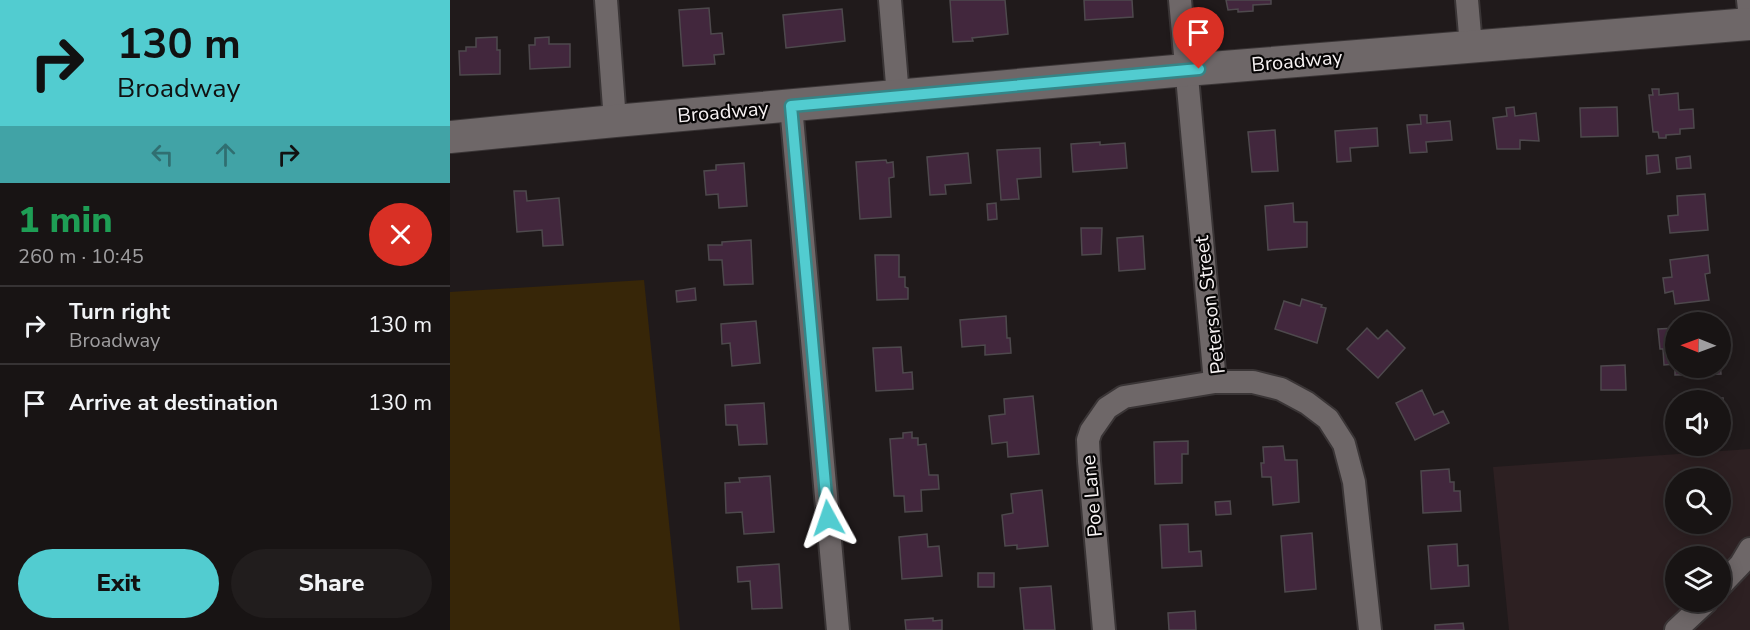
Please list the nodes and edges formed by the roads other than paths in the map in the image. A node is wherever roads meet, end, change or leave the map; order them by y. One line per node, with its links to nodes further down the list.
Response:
1 (606, 0): 12 (street)
2 (890, 0): 10 (street)
3 (1180, 0): 9 (street, Peterson Street)
4 (1467, 0): 8 (street)
5 (1748, 0): 6 (street)
6 (1750, 18)
7 (1750, 24): 8 (street, Broadway)
8 (1472, 46): 9 (street, Broadway)
9 (1186, 70): 10 (street, Broadway); 14 (street, Peterson Street)
10 (898, 96): 11 (street, Broadway)
11 (791, 106): 12 (street, Broadway); 18 (street)
12 (615, 120): 13 (street, Broadway)
13 (450, 137)
14 (1215, 382): 19 (street, Poe Lane); 20 (street, Peterson Street)
15 (1750, 549): 16 (street)
16 (1731, 574)
17 (1695, 612): 21 (street)
18 (838, 630)
19 (1104, 630)
20 (1370, 630)
21 (1676, 630)

